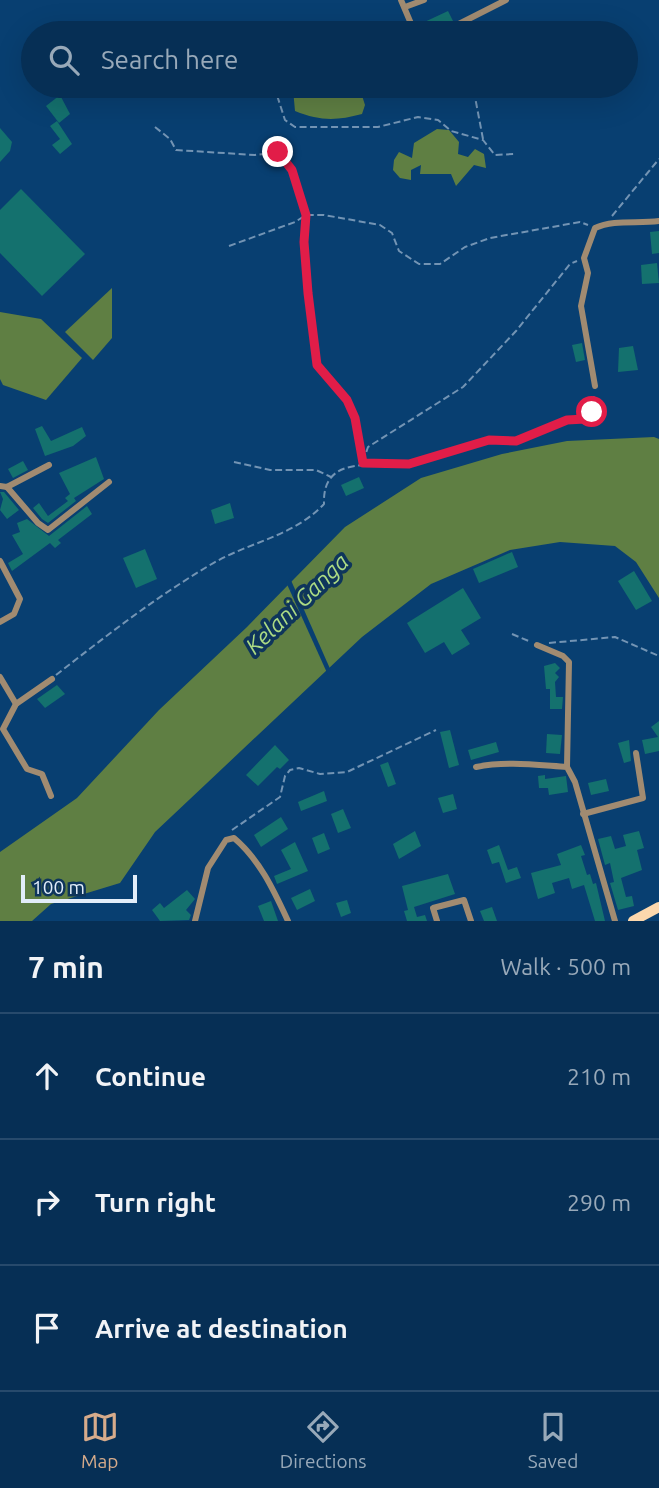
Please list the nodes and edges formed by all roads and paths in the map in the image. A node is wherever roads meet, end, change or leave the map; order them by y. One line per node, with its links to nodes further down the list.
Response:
1 (424, 0): 3 (street)
2 (506, 0): 5 (street)
3 (403, 3): 4 (street)
4 (410, 21)
5 (465, 21)
6 (278, 98): 9 (path)
7 (475, 98): 9 (path)
8 (155, 127): 12 (path)
9 (483, 140): 10 (path)
10 (514, 154)
11 (659, 159): 14 (path)
12 (306, 215): 15 (path); 16 (path); 20 (path)
13 (659, 221): 14 (street)
14 (607, 223): 15 (street)
15 (595, 229): 17 (street)
16 (229, 246)
17 (584, 258): 18 (street); 20 (path)
18 (595, 386): 20 (path)
19 (234, 462): 22 (path)
20 (363, 463): 22 (path)
21 (49, 465): 24 (street)
22 (332, 477): 31 (path)
23 (109, 482): 24 (street)
24 (4, 486)
25 (0, 561): 26 (street)
26 (0, 622)
27 (512, 634): 28 (path)
28 (537, 645): 29 (path); 36 (street)
29 (659, 656)
30 (0, 677): 32 (street)
31 (51, 678): 32 (street)
32 (16, 704): 37 (street)
33 (436, 730): 39 (path)
34 (636, 753): 38 (street)
35 (476, 767): 36 (street)
36 (567, 767): 38 (street)
37 (51, 796)
38 (583, 814): 45 (street)
39 (226, 840): 41 (street); 42 (street)
40 (659, 907): 46 (main road)
41 (195, 921)
42 (288, 921)
43 (437, 921): 44 (street)
44 (471, 921)
45 (615, 921)
46 (634, 921)

